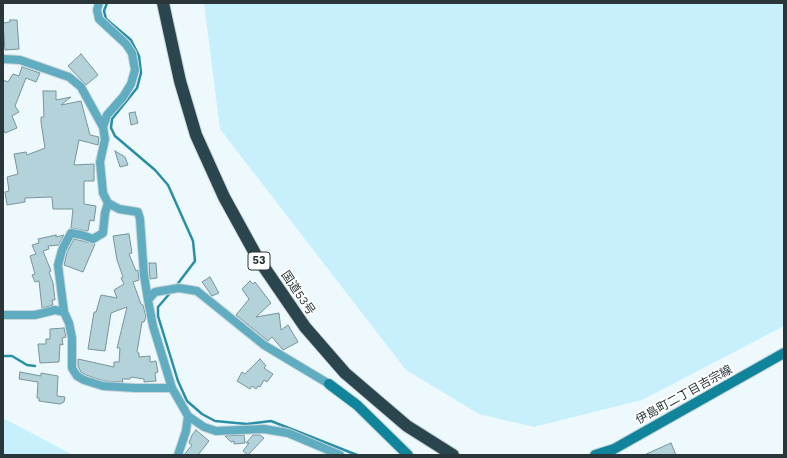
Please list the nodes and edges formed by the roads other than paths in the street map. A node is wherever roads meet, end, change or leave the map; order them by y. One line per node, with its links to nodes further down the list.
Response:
1 (99, 3): 4 (street)
2 (163, 3): 16 (highway, 国道53号 / 53)
3 (3, 59): 4 (street)
4 (103, 127): 5 (street)
5 (108, 203): 6 (street); 7 (street)
6 (148, 300): 10 (street); 11 (street)
7 (64, 312): 8 (street); 11 (street)
8 (3, 315)
9 (784, 353): 17 (street, 伊島町二丁目吉宗線)
10 (329, 384): 15 (street)
11 (172, 388): 12 (street)
12 (188, 416): 13 (street); 14 (street)
13 (178, 455)
14 (340, 455)
15 (408, 455)
16 (452, 455)
17 (595, 455)

